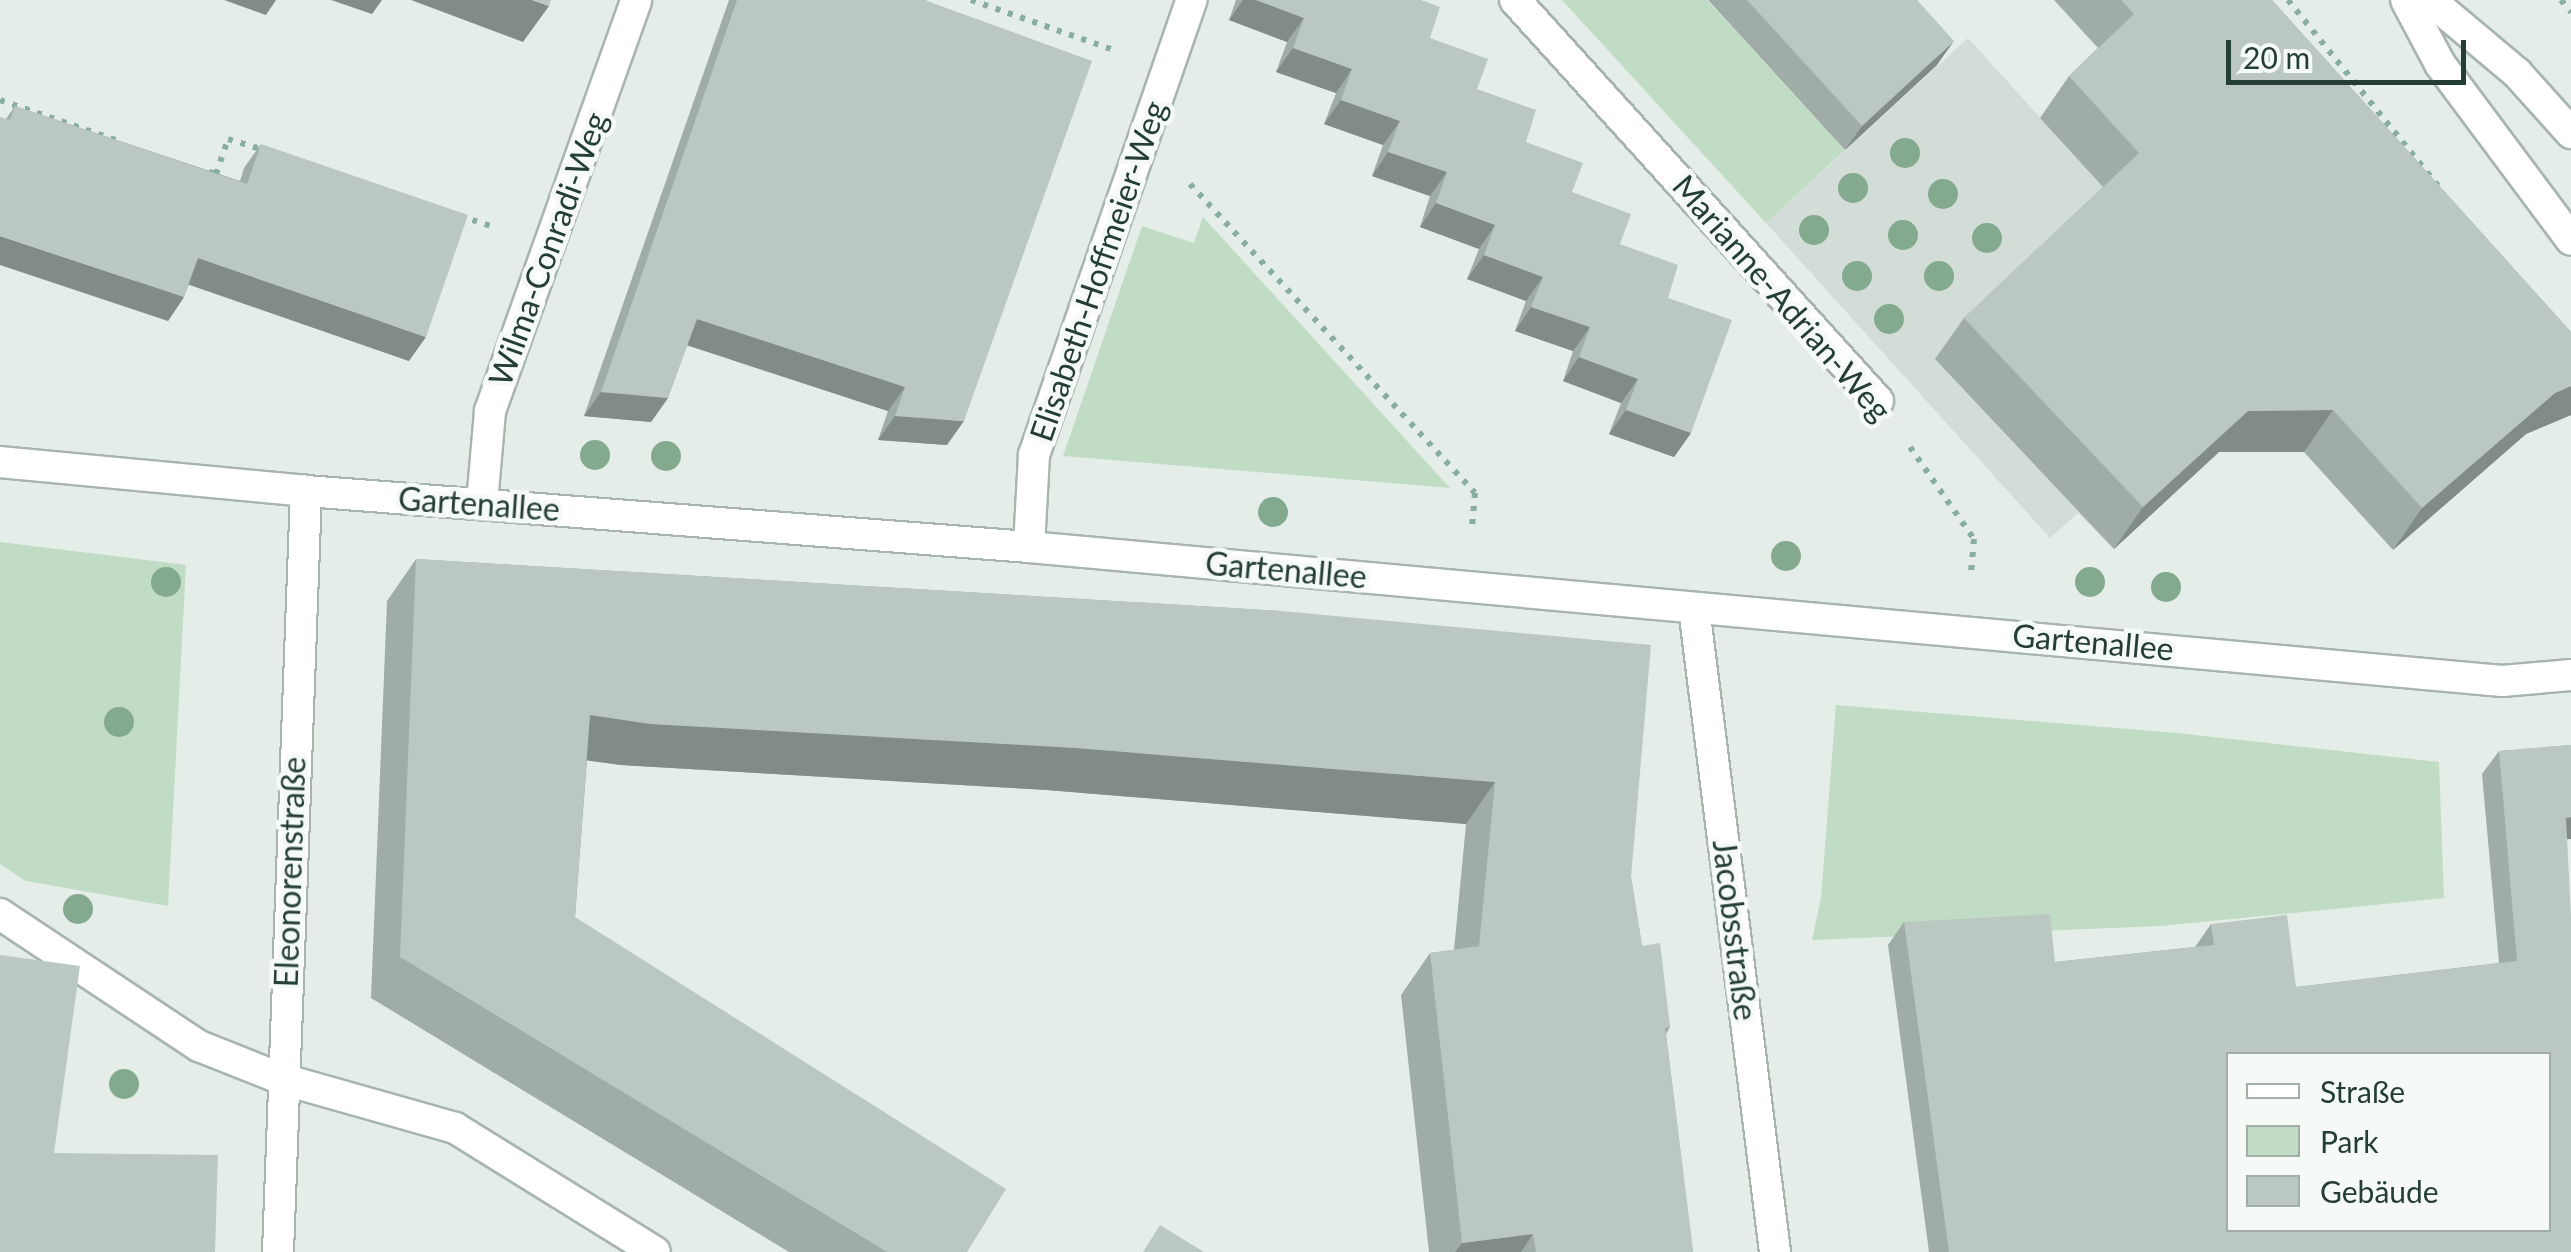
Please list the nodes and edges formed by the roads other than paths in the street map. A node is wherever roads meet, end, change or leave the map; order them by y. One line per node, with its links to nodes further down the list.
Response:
1 (636, 0): 11 (street, Wilma-Conradi-Weg)
2 (1192, 0): 12 (street, Elisabeth-Hoffmeier-Weg)
3 (1515, 0): 8 (street, Marianne-Adrian-Weg)
4 (2406, 0): 7 (street)
5 (2430, 0): 6 (street)
6 (2571, 133)
7 (2571, 240)
8 (1878, 401)
9 (0, 462): 10 (street, Gartenallee)
10 (306, 491): 11 (street, Gartenallee); 16 (street, Eleonorenstraße)
11 (482, 504): 12 (street, Gartenallee)
12 (1029, 546): 13 (street, Gartenallee)
13 (1694, 608): 14 (street, Gartenallee); 19 (street, Jacobsstraße)
14 (2571, 675)
15 (0, 914): 16 (street)
16 (282, 1079): 17 (street, Eleonorenstraße); 18 (street)
17 (278, 1252)
18 (654, 1252)
19 (1776, 1252)

